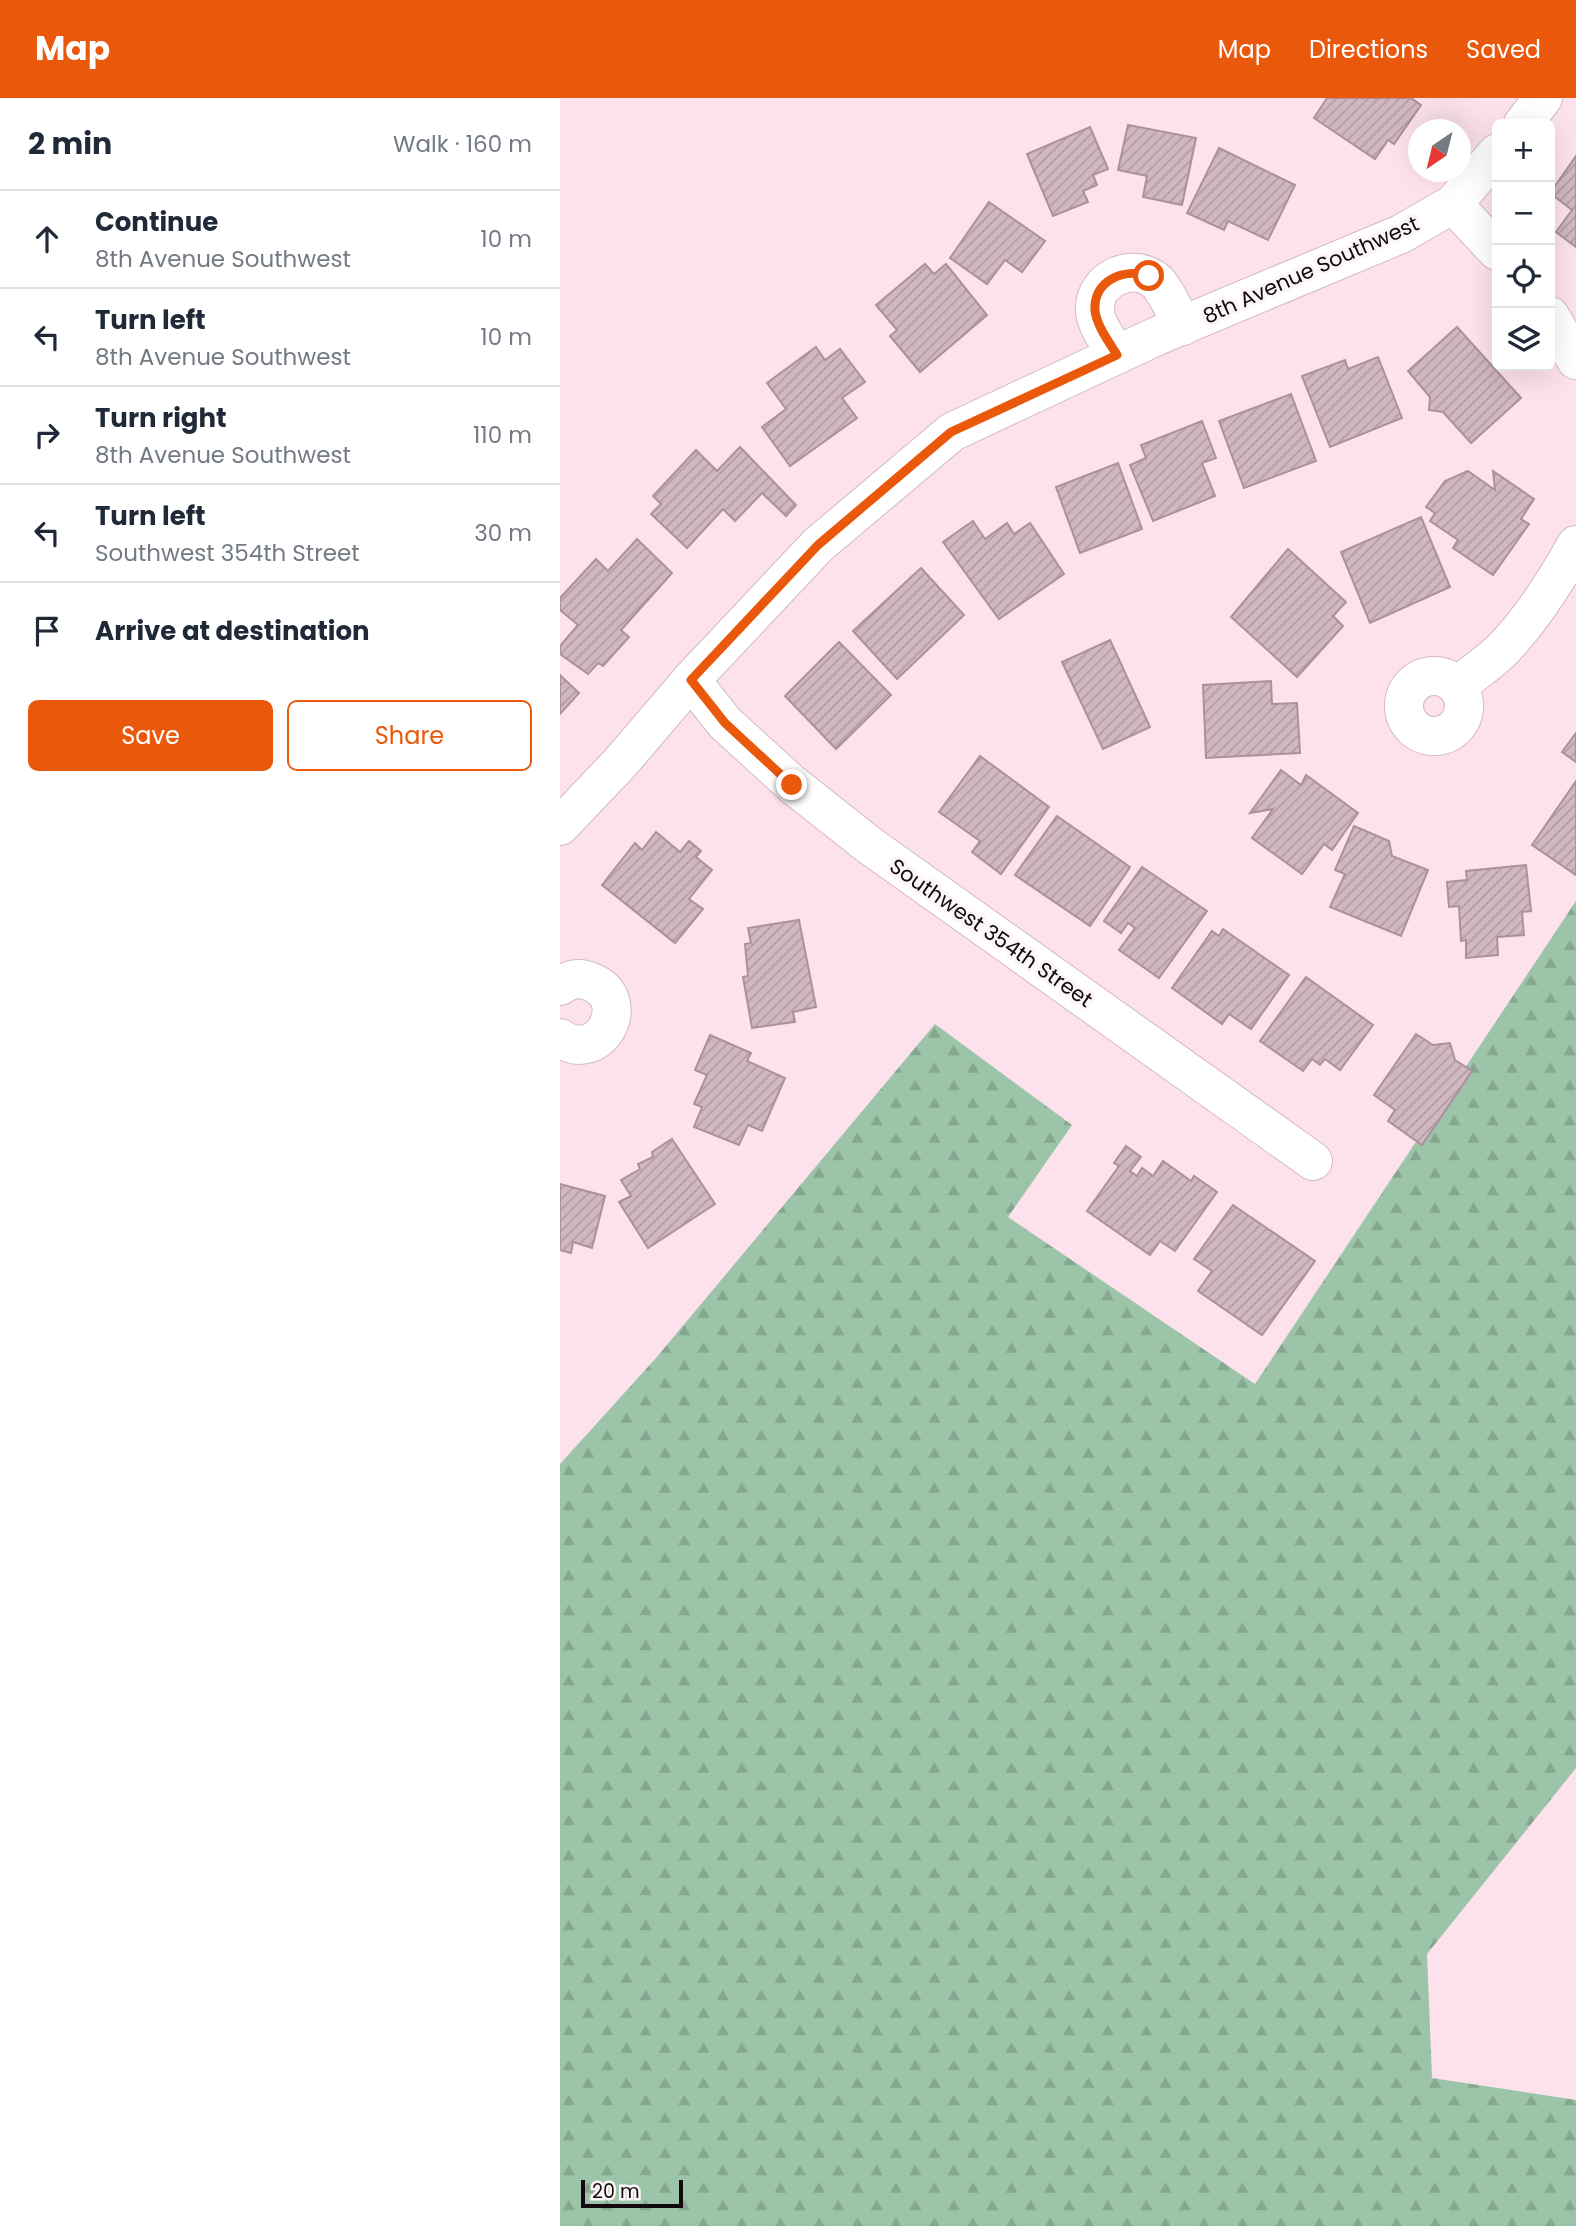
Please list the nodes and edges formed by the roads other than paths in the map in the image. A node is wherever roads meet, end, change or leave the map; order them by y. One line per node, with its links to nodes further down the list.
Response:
1 (1543, 98): 2 (street)
2 (1527, 119)
3 (1492, 159): 4 (street, 8th Avenue Southwest)
4 (1453, 204): 5 (street); 7 (street, 8th Avenue Southwest)
5 (1492, 246)
6 (1555, 324): 9 (street)
7 (1183, 326): 8 (street, 8th Avenue Southwest); 8 (street, 8th Avenue Southwest)
8 (1117, 355): 11 (street, 8th Avenue Southwest)
9 (1576, 360)
10 (1576, 545): 12 (street)
11 (691, 680): 13 (street, 8th Avenue Southwest); 16 (street, Southwest 354th Street)
12 (1457, 687)
13 (560, 826)
14 (560, 986): 15 (street)
15 (560, 1038)
16 (1313, 1161)

